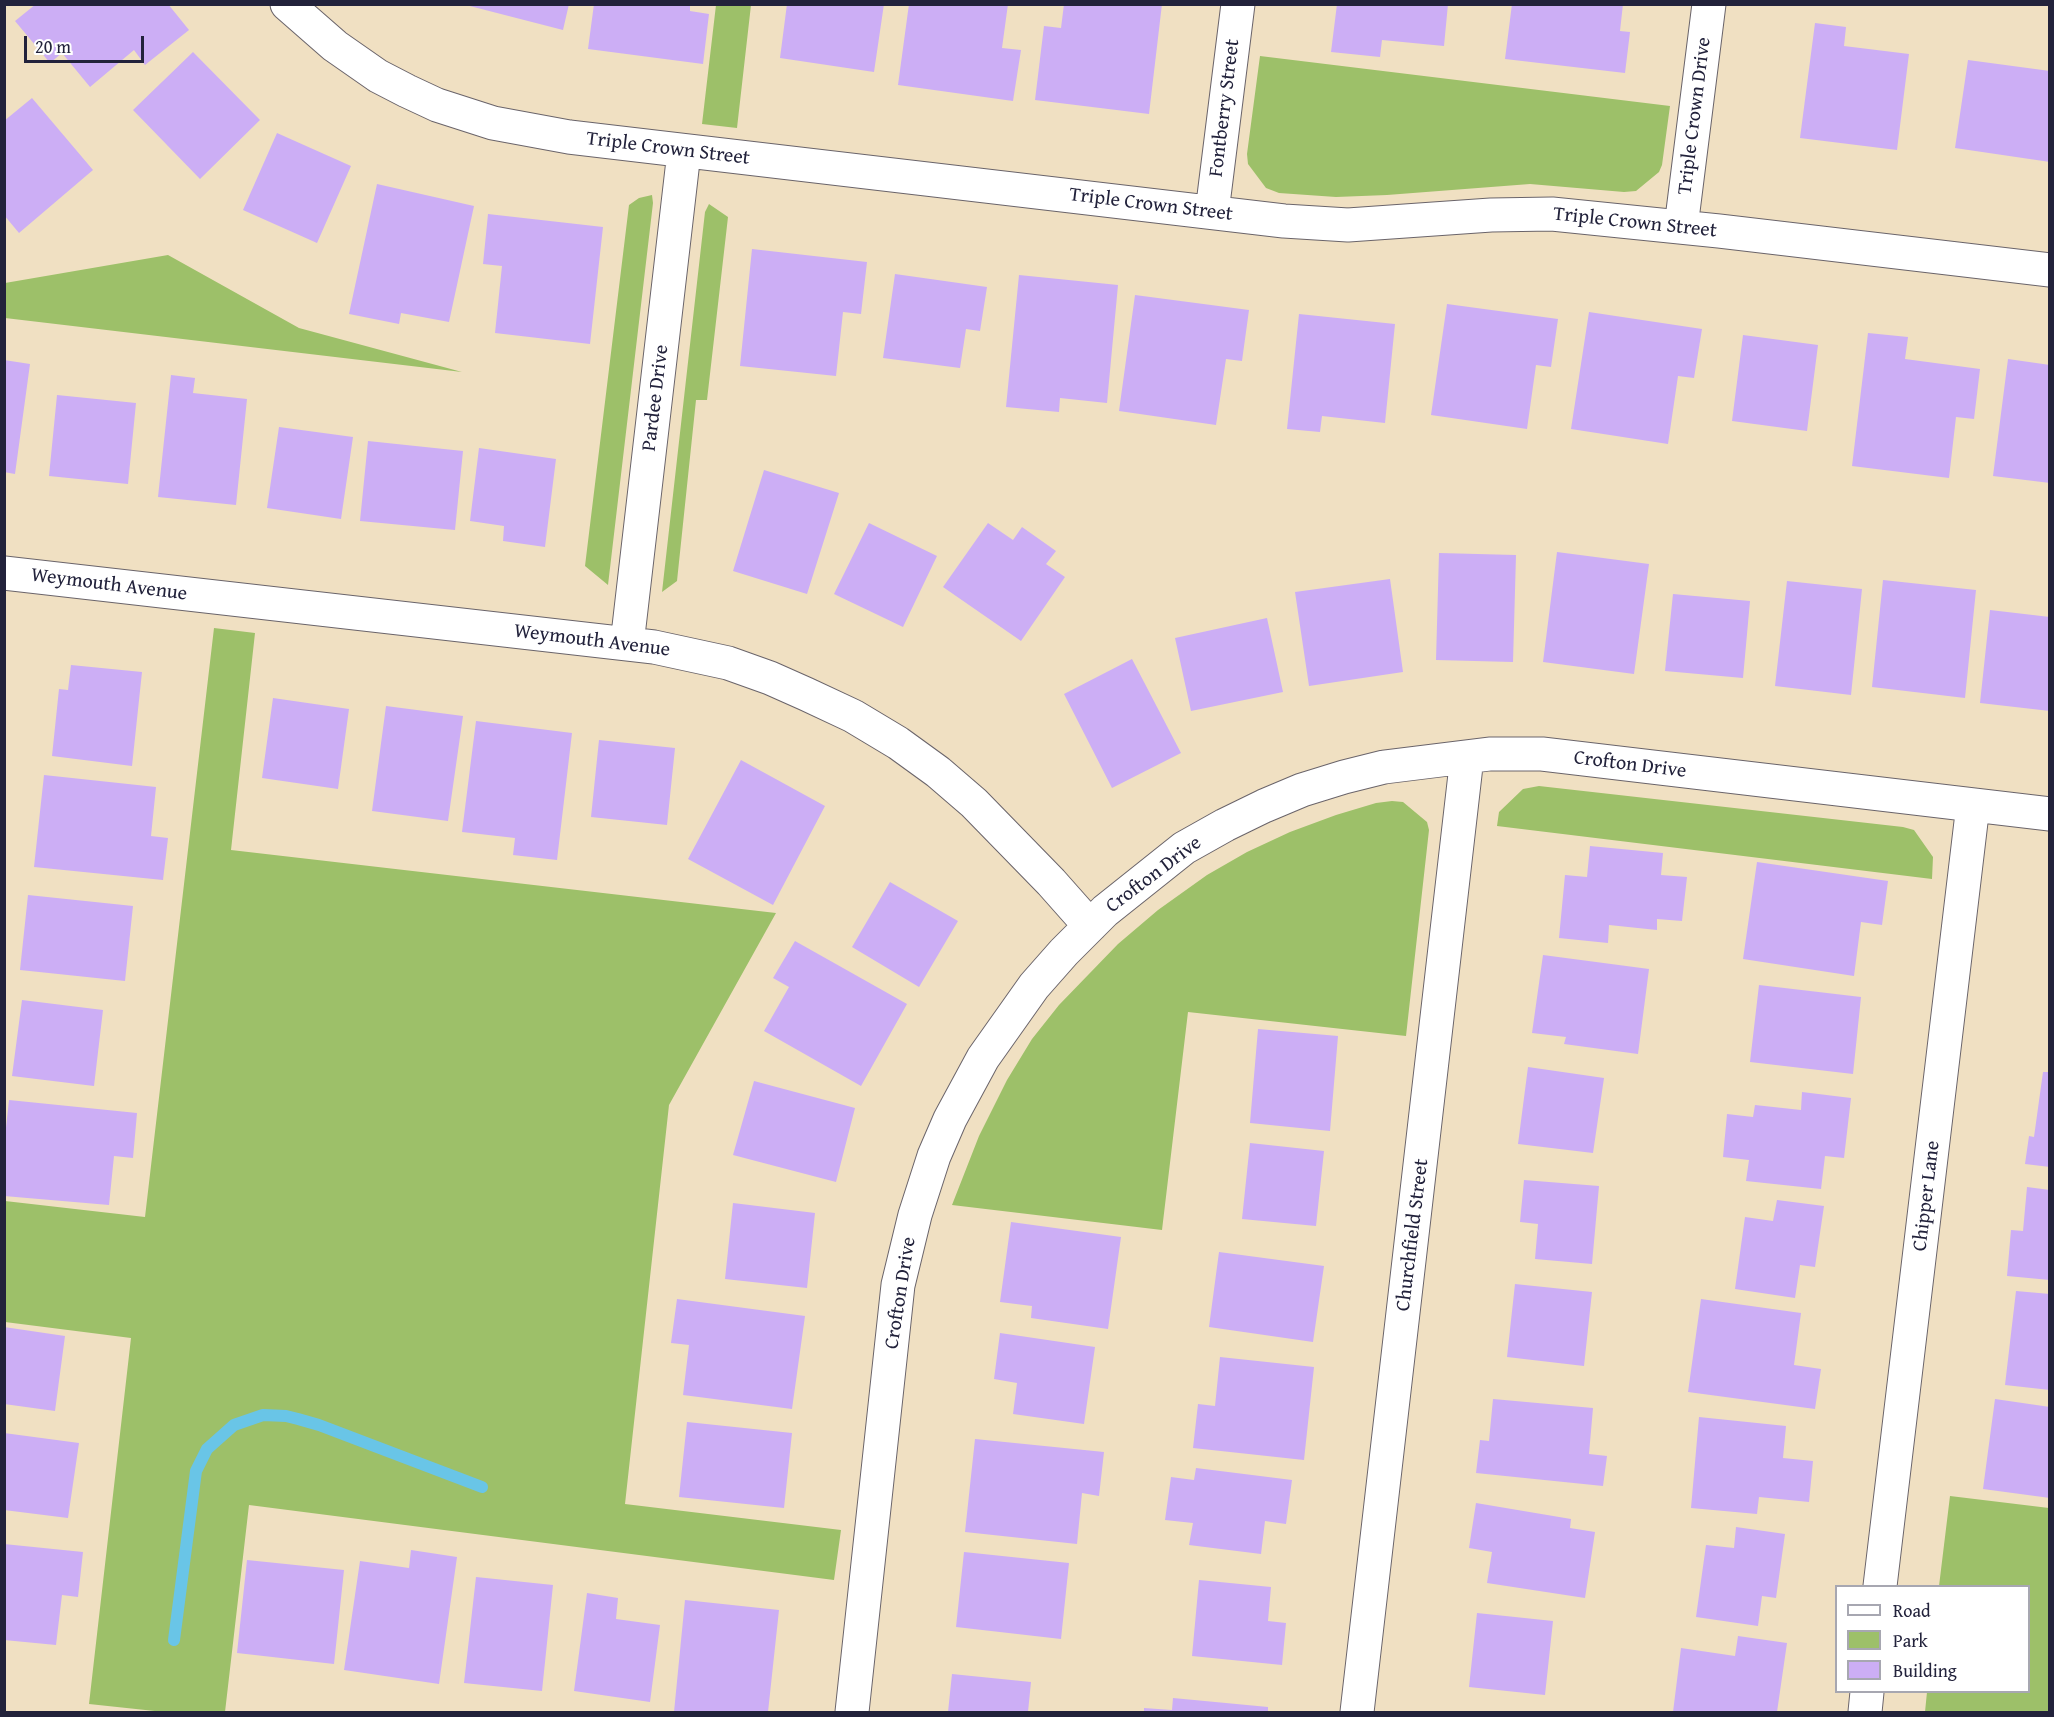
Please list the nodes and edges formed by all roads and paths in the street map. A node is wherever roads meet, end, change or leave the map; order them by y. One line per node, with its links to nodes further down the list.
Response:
1 (287, 4): 4 (street, Triple Crown Street)
2 (1238, 4): 5 (street, Fontberry Street)
3 (1709, 4): 6 (street, Triple Crown Drive)
4 (684, 152): 5 (street, Triple Crown Street); 9 (street, Pardee Drive)
5 (1212, 212): 6 (street, Triple Crown Street)
6 (1681, 227): 7 (street, Triple Crown Street)
7 (2049, 270)
8 (4, 573): 9 (street, Weymouth Avenue)
9 (627, 644): 13 (street, Weymouth Avenue)
10 (1467, 757): 11 (street, Crofton Drive); 13 (street, Crofton Drive); 17 (street, Churchfield Street)
11 (1974, 806): 12 (street, Crofton Drive); 14 (street, Chipper Lane)
12 (2049, 814)
13 (1090, 926): 16 (street, Crofton Drive)
14 (1880, 1585)
15 (1867, 1693): 18 (street)
16 (852, 1713)
17 (1357, 1713)
18 (1865, 1713)

